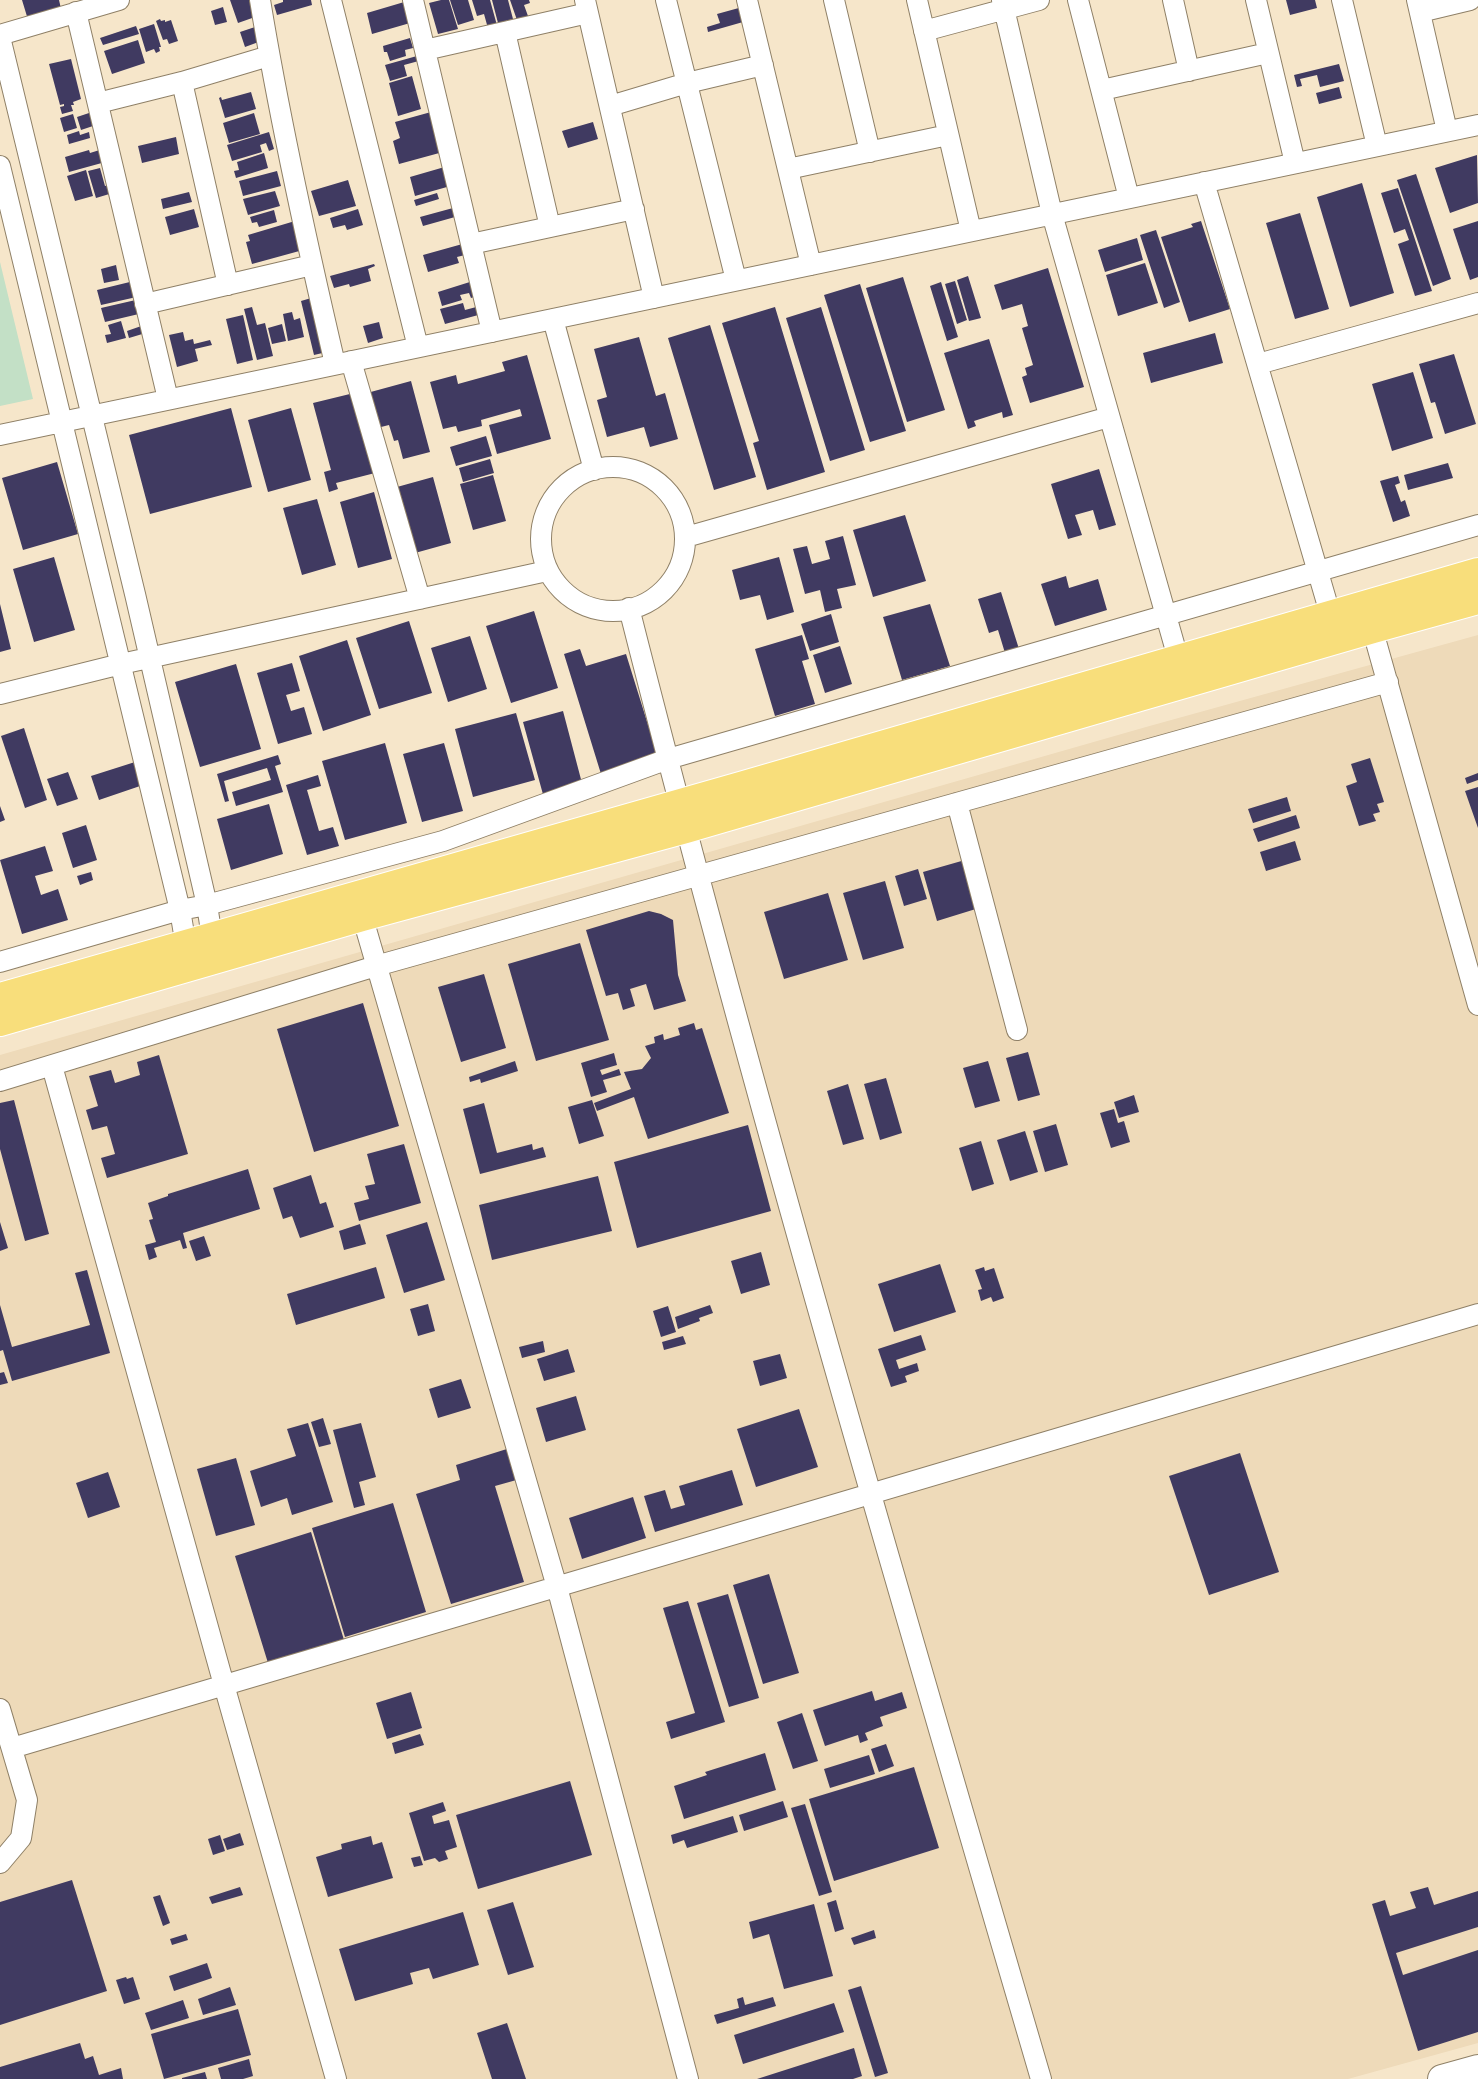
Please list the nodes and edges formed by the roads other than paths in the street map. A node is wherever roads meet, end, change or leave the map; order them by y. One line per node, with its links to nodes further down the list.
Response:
1 (119, 0): 18 (street)
2 (260, 0): 24 (street)
3 (331, 0): 57 (street)
4 (413, 0): 22 (street)
5 (666, 0): 29 (street)
6 (747, 0): 26 (street)
7 (834, 0): 37 (street)
8 (917, 0): 20 (street)
9 (1039, 0): 15 (street)
10 (1078, 0): 30 (street)
11 (1172, 0): 27 (street)
12 (1256, 0): 23 (street)
13 (1342, 0): 36 (street)
14 (1470, 0): 16 (street)
15 (1003, 4): 20 (street); 44 (street)
16 (1419, 6): 34 (street)
17 (587, 7): 19 (street); 32 (street)
18 (76, 12): 21 (street); 31 (street)
19 (505, 32): 22 (street); 45 (street)
20 (924, 32): 35 (street)
21 (0, 36): 25 (street)
22 (425, 50): 47 (street)
23 (1268, 53): 27 (street); 38 (street)
24 (269, 56): 28 (street); 49 (street)
25 (3, 63): 61 (street)
26 (762, 65): 29 (street); 40 (street)
27 (1189, 70): 30 (street)
28 (182, 82): 31 (street); 51 (street)
29 (686, 83): 32 (street); 50 (street)
30 (1102, 90): 42 (street)
31 (98, 103): 53 (street)
32 (610, 106): 43 (street)
33 (1478, 125): 34 (street)
34 (1447, 131): 36 (street)
35 (948, 135): 37 (street); 46 (street)
36 (1377, 146): 38 (street)
37 (870, 152): 40 (street)
38 (1295, 163): 41 (street)
39 (0, 166): 63 (street)
40 (788, 170): 48 (street)
41 (1204, 182): 42 (street); 59 (street)
42 (1129, 198): 44 (street)
43 (634, 209): 45 (street); 52 (street)
44 (1052, 214): 46 (street); 62 (street)
45 (550, 227): 47 (street)
46 (971, 231): 48 (street)
47 (471, 244): 56 (street)
48 (811, 264): 50 (street)
49 (312, 265): 51 (street); 58 (street)
50 (736, 280): 52 (street)
51 (228, 285): 53 (street)
52 (654, 298): 55 (street)
53 (146, 304): 60 (street)
54 (1478, 304): 59 (street)
55 (553, 319): 56 (street); 65 (street)
56 (492, 332): 57 (street)
57 (418, 347): 58 (street)
58 (343, 363): 60 (street); 71 (street)
59 (1258, 364): 69 (street)
60 (168, 399): 61 (street)
61 (92, 415): 63 (street); 77 (street)
62 (1109, 416): 67 (street); 74 (street)
63 (62, 422): 64 (street); 78 (street)
64 (0, 435)
65 (594, 470): 67 (street); 68 (street)
66 (1478, 525): 69 (street)
67 (686, 538): 73 (street)
68 (547, 571): 71 (street); 73 (street)
69 (1318, 571): 74 (street); 76 (street)
70 (1478, 572): 75 (main road)
71 (420, 599): 77 (street)
72 (1478, 600): 75 (main road)
73 (629, 608): 82 (street)
74 (1166, 616): 79 (street); 82 (street)
75 (1369, 617): 76 (main road); 80 (street)
76 (1334, 627): 79 (main road)
77 (149, 658): 78 (street); 86 (street)
78 (121, 664): 81 (street); 88 (street)
79 (1181, 671): 84 (main road)
80 (1388, 682): 83 (street); 94 (street)
81 (0, 694)
82 (668, 759): 84 (street); 86 (street)
83 (957, 803): 85 (street); 96 (street)
84 (682, 817): 85 (street); 87 (main road)
85 (699, 876): 92 (street); 100 (street)
86 (207, 905): 88 (street); 89 (street)
87 (359, 906): 89 (main road); 92 (street)
88 (180, 910): 90 (street); 91 (street)
89 (213, 948): 90 (main road)
90 (187, 956): 93 (main road); 95 (main road)
91 (0, 962)
92 (376, 966): 97 (street); 101 (street)
93 (0, 997)
94 (1478, 1005)
95 (0, 1022)
96 (1017, 1030)
97 (52, 1066): 98 (street); 102 (street)
98 (0, 1081)
99 (1478, 1314): 100 (street)
100 (869, 1494): 101 (street); 110 (street)
101 (557, 1587): 102 (street); 109 (street)
102 (224, 1685): 104 (street); 108 (street)
103 (0, 1709): 104 (street)
104 (12, 1748): 105 (street)
105 (0, 1863)
106 (1478, 2068): 111 (street)
107 (1478, 2077): 112 (street)
108 (336, 2079)
109 (688, 2079)
110 (1041, 2079)
111 (1442, 2079)
112 (1470, 2079)

